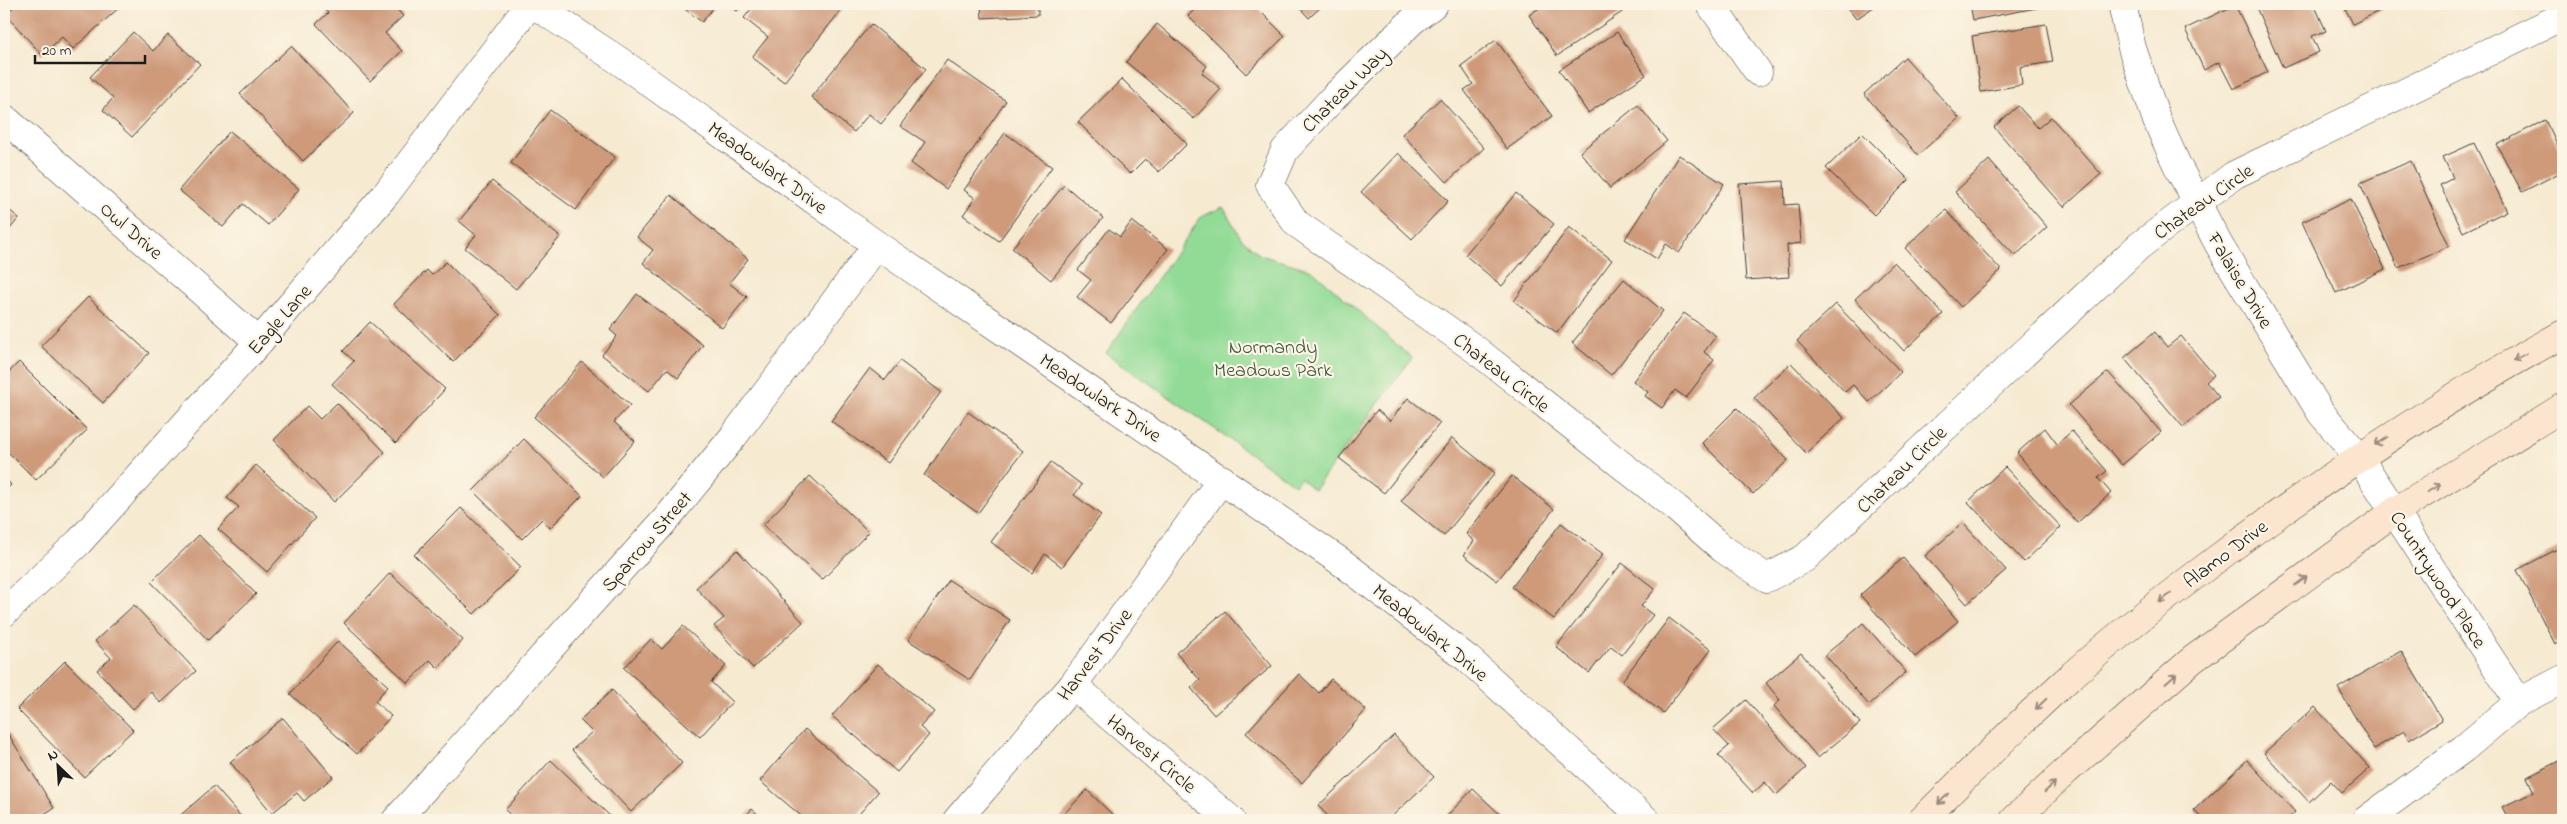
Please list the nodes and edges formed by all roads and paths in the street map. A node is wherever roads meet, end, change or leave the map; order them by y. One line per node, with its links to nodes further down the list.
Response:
1 (531, 4): 10 (street, Meadowlark Drive); 12 (street, Eagle Lane)
2 (1434, 4): 8 (street, Chateau Way)
3 (1710, 4): 6 (street)
4 (2122, 4): 9 (street, Falaise Drive)
5 (2563, 16): 9 (street, Chateau Circle)
6 (1758, 72)
7 (4, 118): 12 (street, Owl Drive)
8 (1270, 185): 9 (street, Chateau Circle)
9 (2196, 203): 14 (street, Falaise Drive)
10 (877, 245): 15 (street, Meadowlark Drive); 21 (street, Sparrow Street)
11 (2563, 334): 14 (main road, Alamo Drive, one-way to 14)
12 (259, 342): 17 (street, Eagle Lane)
13 (2563, 407): 16 (main road, one-way to 13)
14 (2358, 456): 16 (street, Countrywood Place); 25 (main road, Alamo Drive, one-way to 25)
15 (1222, 479): 19 (street, Harvest Drive); 24 (street, Meadowlark Drive)
16 (2394, 512): 20 (street, Countrywood Place); 26 (main road, one-way to 16)
17 (4, 613)
18 (2563, 679): 20 (street)
19 (1073, 685): 22 (street, Harvest Drive); 23 (street, Harvest Circle)
20 (2519, 702): 27 (street)
21 (396, 820)
22 (957, 820)
23 (1231, 820)
24 (1646, 820)
25 (1922, 820)
26 (2014, 820)
27 (2366, 820)

